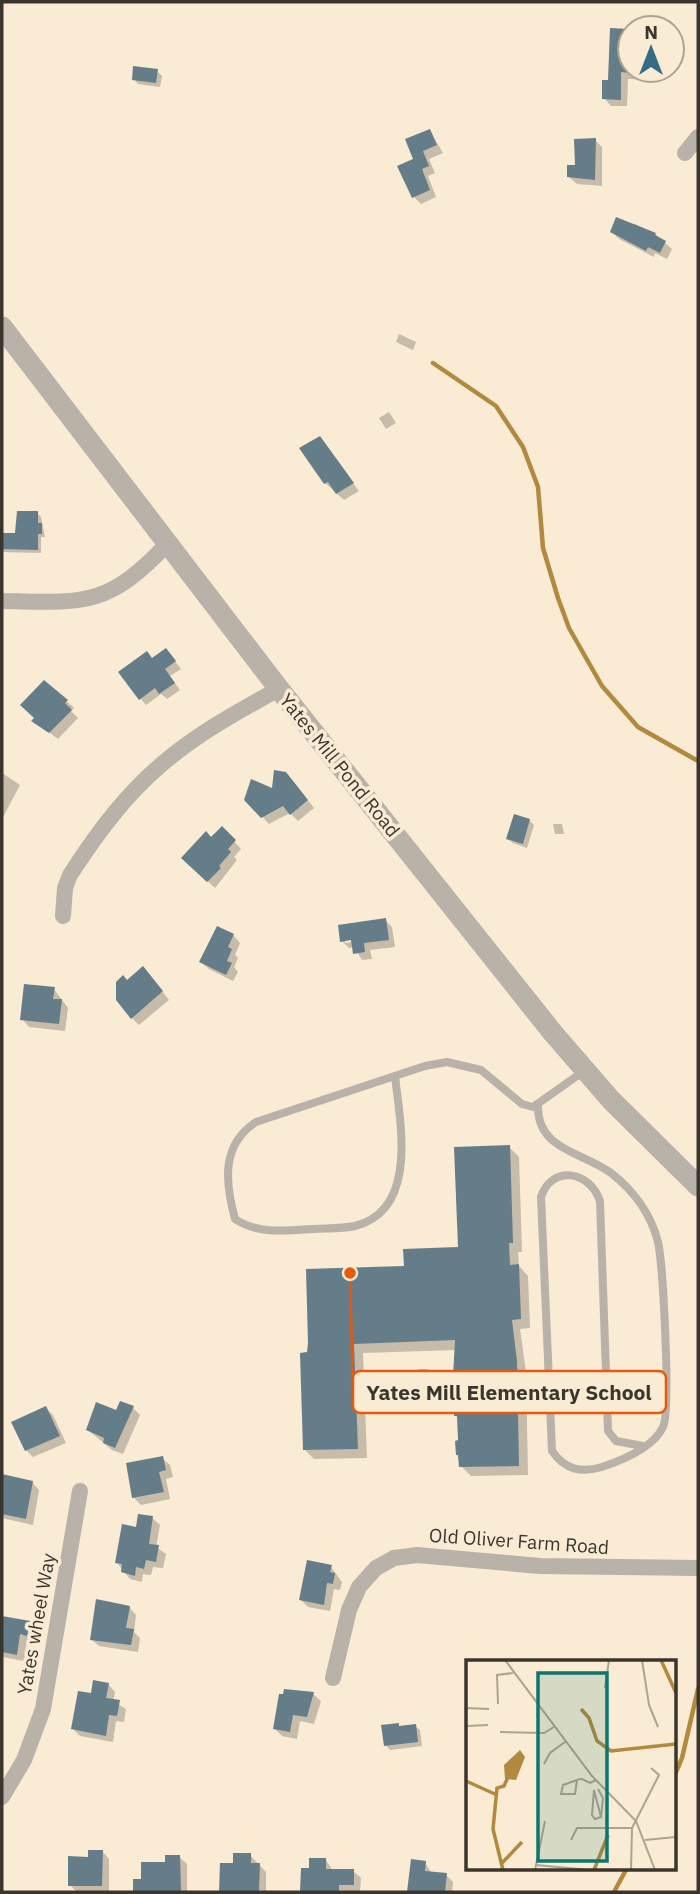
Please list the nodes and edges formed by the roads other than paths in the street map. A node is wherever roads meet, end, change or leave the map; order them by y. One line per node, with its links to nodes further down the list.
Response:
1 (698, 137): 2 (street)
2 (685, 153)
3 (2, 327): 4 (street, Yates Mill Pond Road)
4 (167, 544): 5 (street); 6 (street, Yates Mill Pond Road)
5 (2, 601)
6 (279, 689): 7 (street); 8 (street, Yates Mill Pond Road)
7 (63, 916)
8 (584, 1071): 10 (lane); 11 (street, Yates Mill Pond Road)
9 (394, 1076): 9 (lane); 10 (lane)
10 (538, 1106): 12 (lane)
11 (698, 1186)
12 (643, 1446): 12 (lane)
13 (80, 1491): 16 (street, Yates wheel Way)
14 (698, 1568): 15 (street, Old Oliver Farm Road)
15 (332, 1678)
16 (2, 1797)

